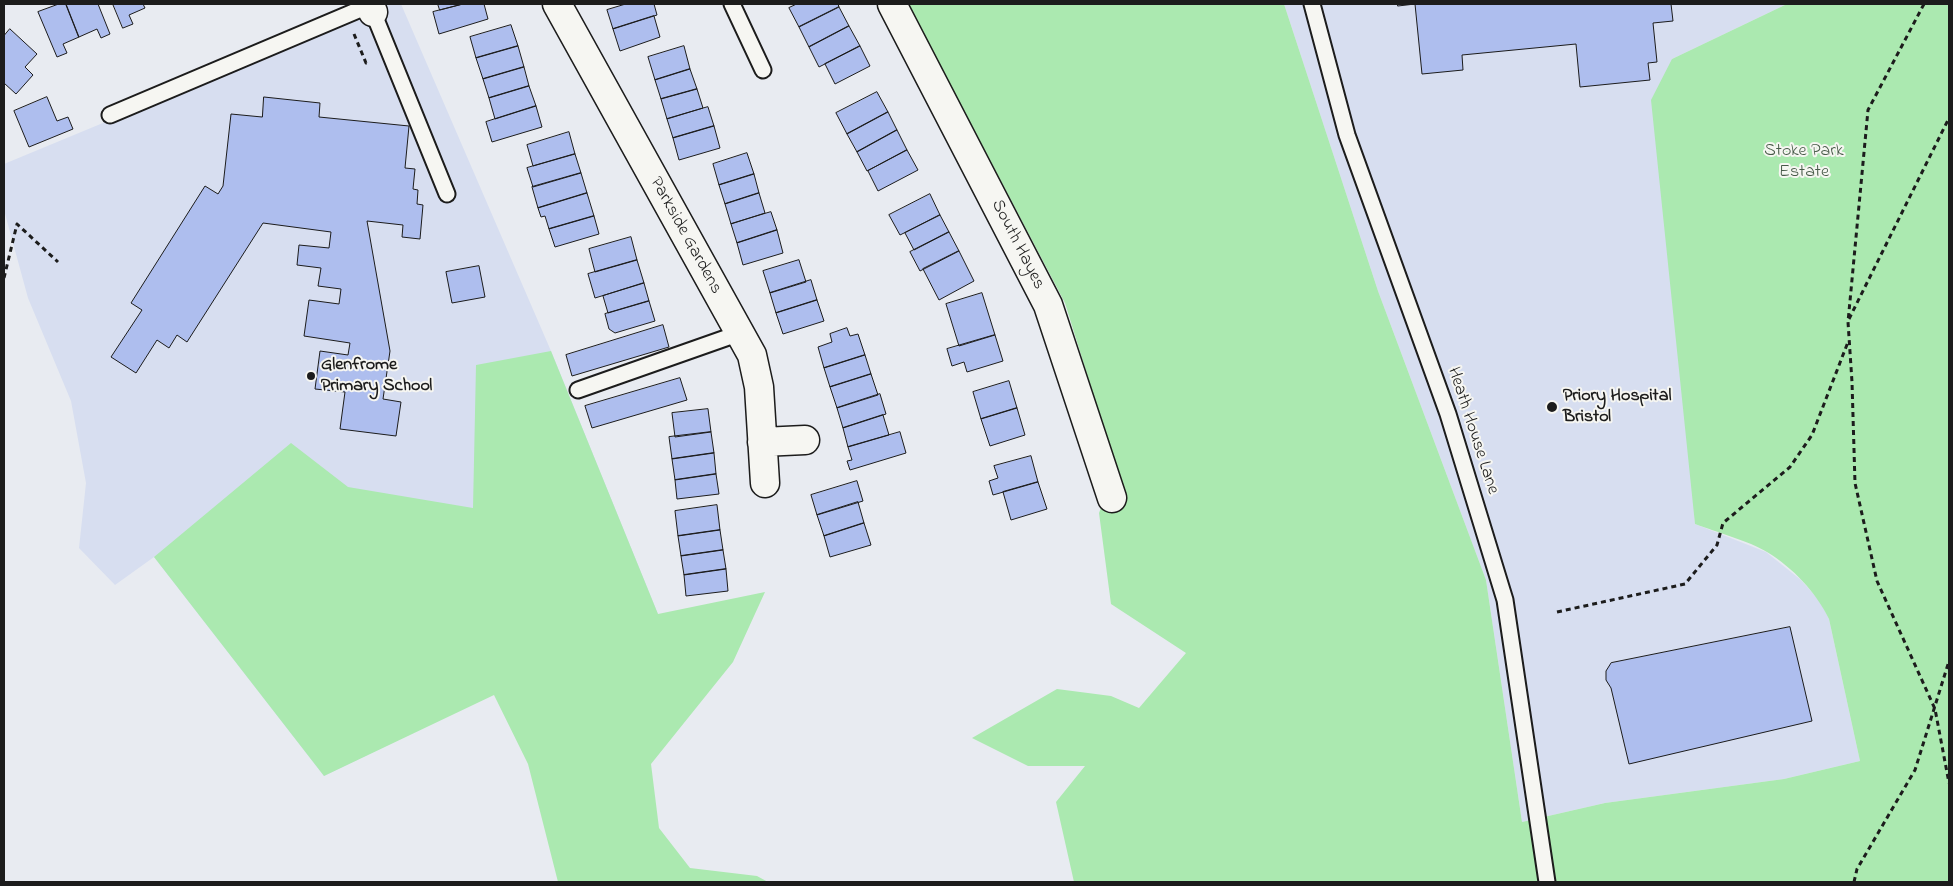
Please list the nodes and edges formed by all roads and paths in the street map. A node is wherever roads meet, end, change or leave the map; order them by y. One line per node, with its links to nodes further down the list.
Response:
1 (557, 4): 14 (street, Parkside Gardens)
2 (732, 4): 7 (lane)
3 (892, 4): 20 (street, South Hayes)
4 (1312, 4): 25 (lane, Heath House Lane)
5 (1924, 4): 13 (path)
6 (370, 7): 8 (lane); 10 (lane)
7 (763, 70)
8 (110, 116)
9 (1949, 118): 13 (path)
10 (447, 194)
11 (58, 262): 12 (path)
12 (4, 278)
13 (1848, 322): 15 (path)
14 (740, 333): 16 (lane); 18 (street, Parkside Gardens)
15 (1849, 340): 21 (path); 23 (path)
16 (578, 390)
17 (805, 440): 18 (street)
18 (762, 442): 19 (street, Parkside Gardens)
19 (765, 483)
20 (1112, 498)
21 (1557, 612)
22 (1949, 661): 23 (path)
23 (1935, 709): 24 (path); 26 (path)
24 (1949, 783)
25 (1547, 882)
26 (1854, 882)

